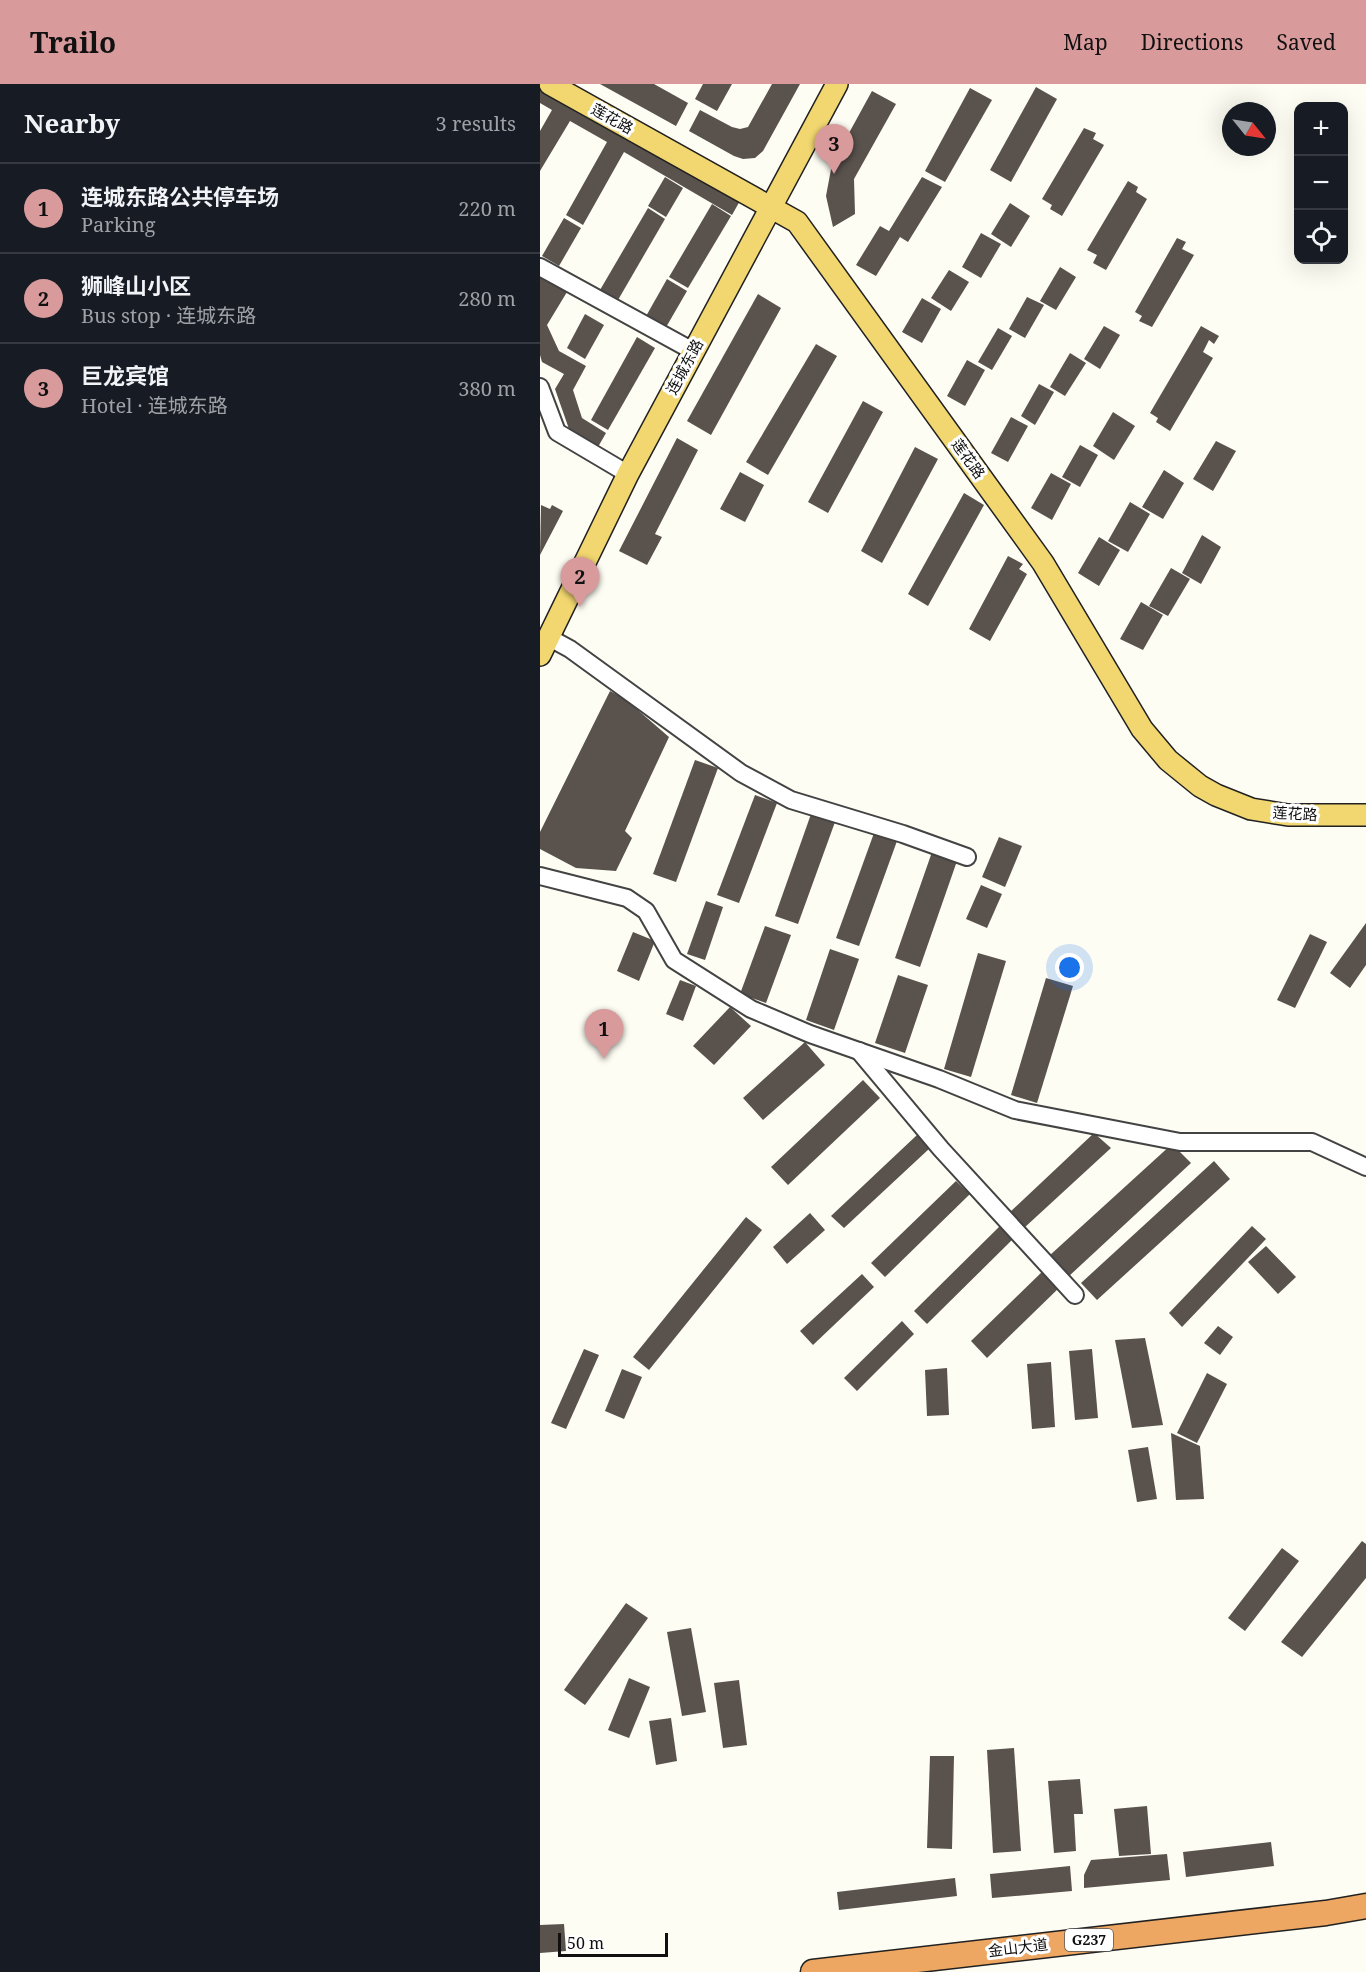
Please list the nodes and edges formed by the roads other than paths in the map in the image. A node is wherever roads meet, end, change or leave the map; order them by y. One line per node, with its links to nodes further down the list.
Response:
1 (550, 84): 3 (main road, 莲花路)
2 (837, 84): 3 (main road, 连城东路)
3 (771, 207): 5 (main road, 连城东路); 9 (main road, 莲花路)
4 (540, 267): 5 (lane)
5 (693, 351): 7 (main road, 连城东路)
6 (540, 387): 7 (lane)
7 (627, 474): 8 (main road, 连城东路)
8 (544, 646): 10 (lane)
9 (1366, 815)
10 (967, 857)
11 (540, 876): 12 (lane)
12 (860, 1051): 13 (lane); 14 (lane)
13 (1366, 1167)
14 (1075, 1295)
15 (1366, 1906): 17 (highway, 金山大道 / G237)
16 (1366, 1922): 18 (highway, 金山大道 / G237)
17 (813, 1972)
18 (945, 1972)

